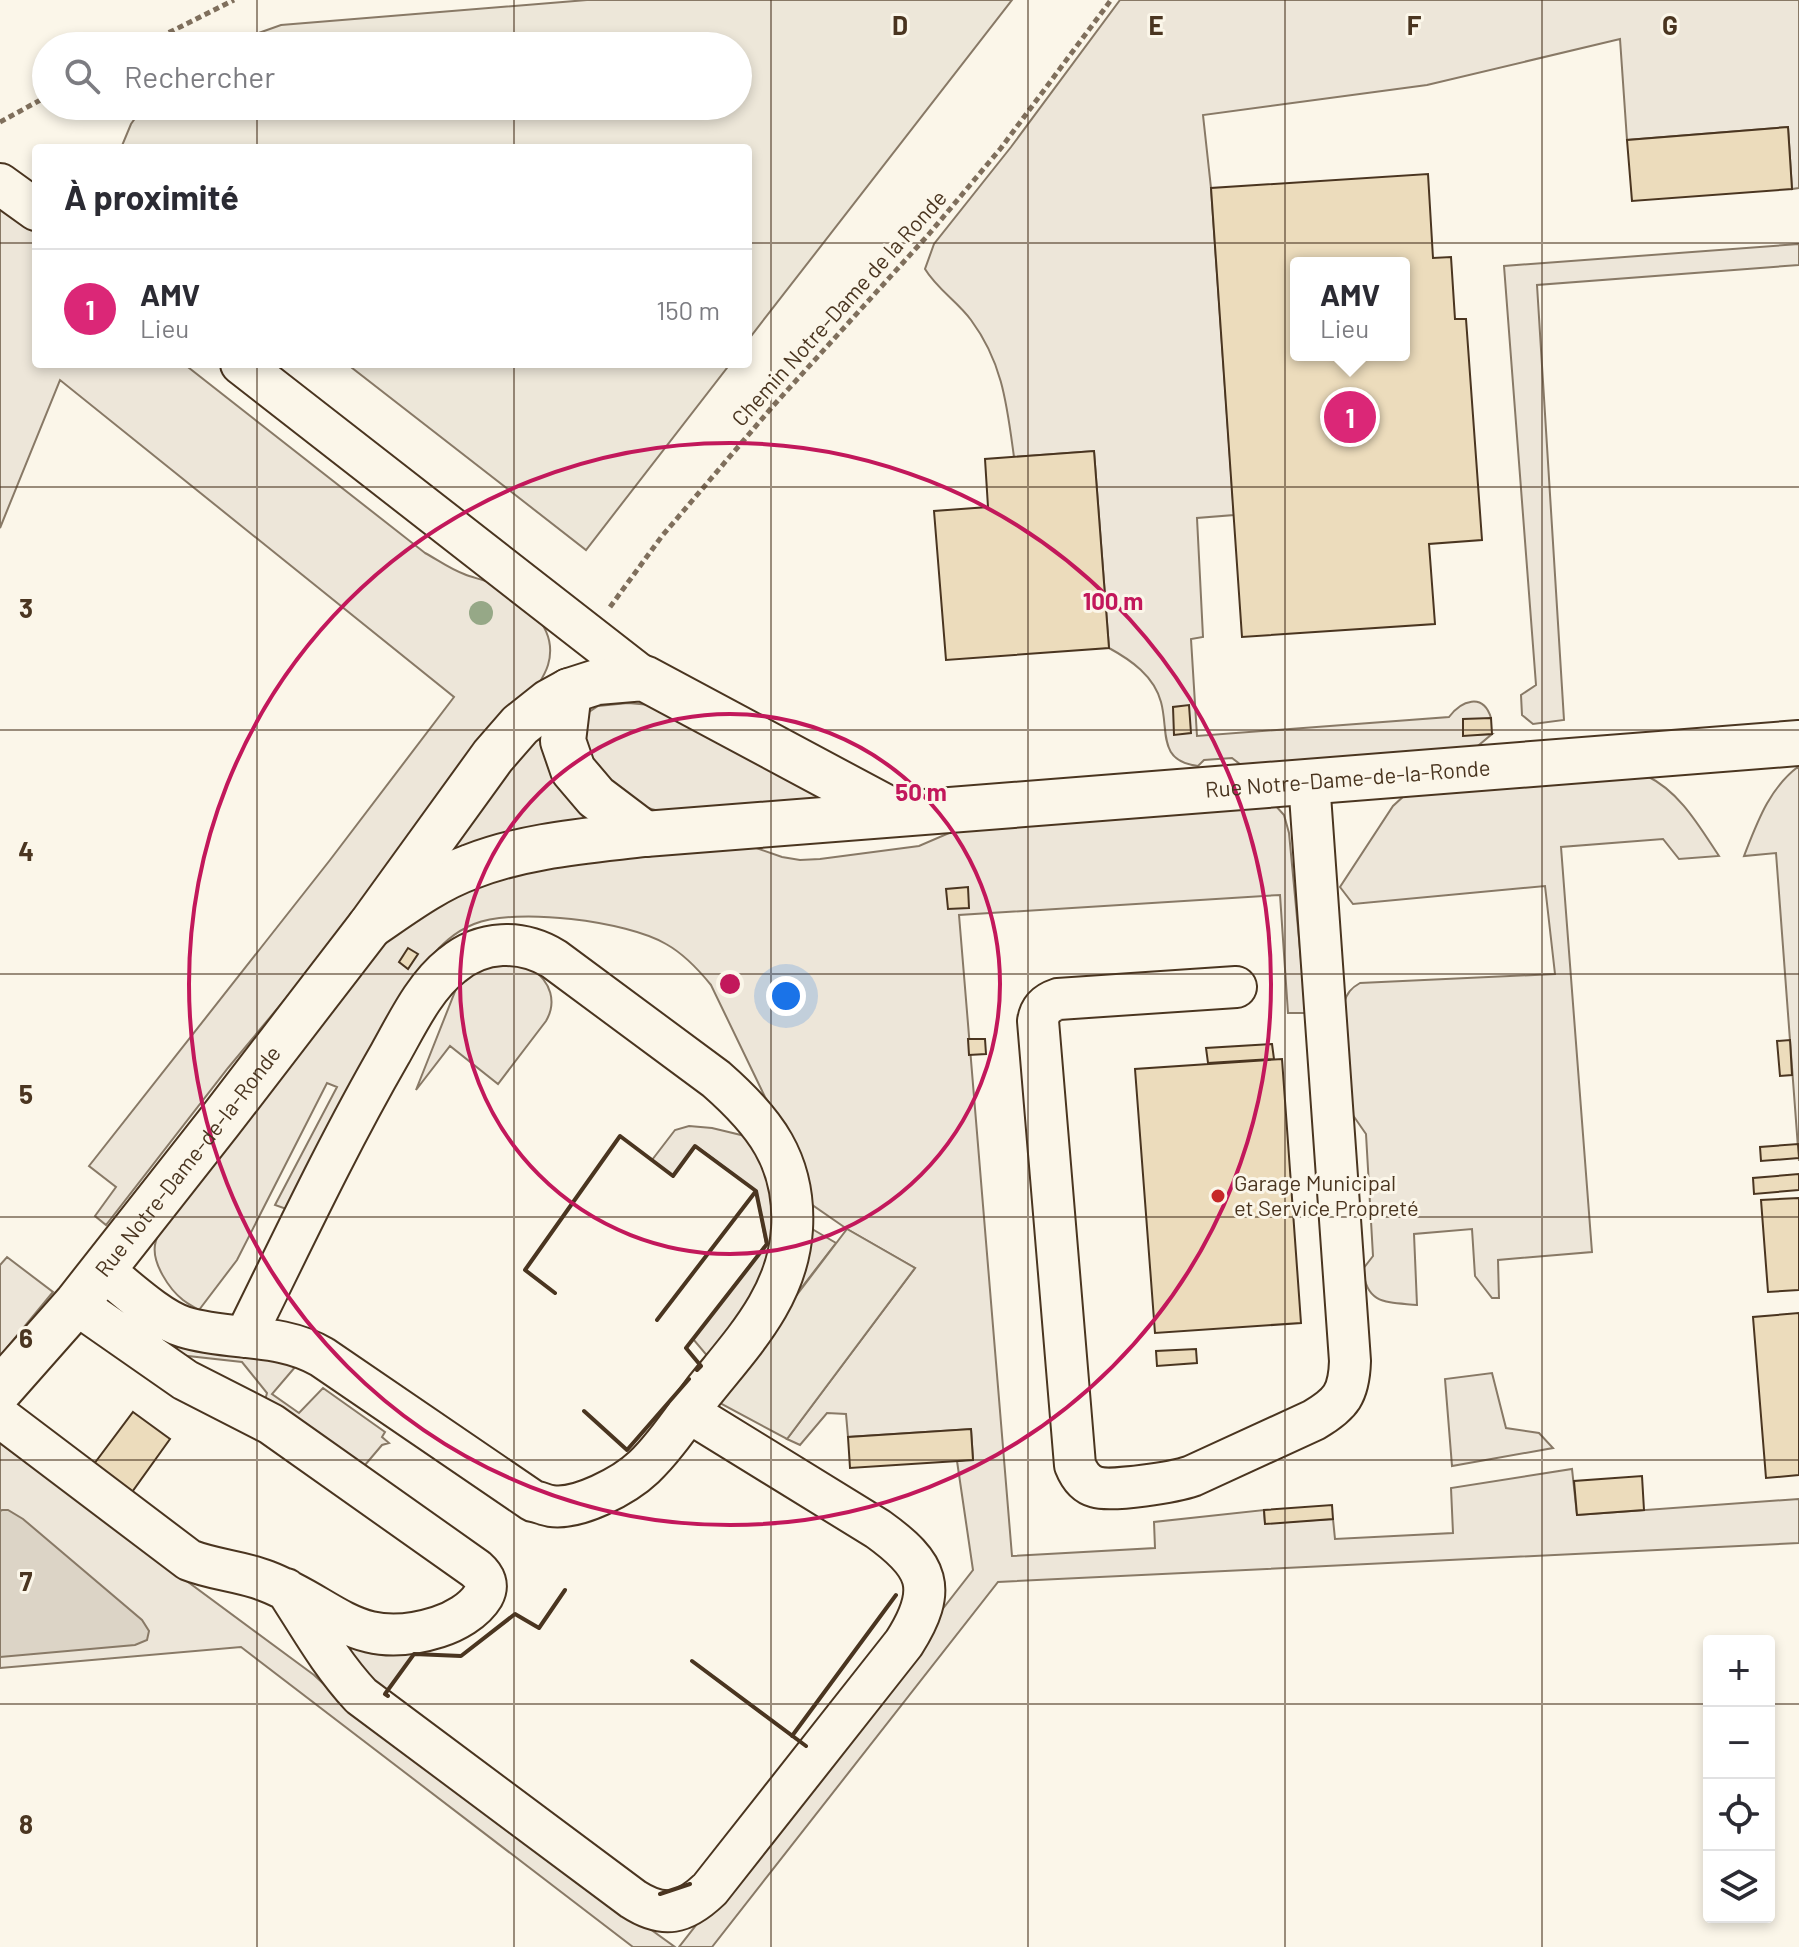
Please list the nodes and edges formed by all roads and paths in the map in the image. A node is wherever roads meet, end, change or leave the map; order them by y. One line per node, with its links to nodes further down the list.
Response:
1 (234, 0): 3 (path)
2 (1111, 0): 9 (path, Chemin Notre-Dame de la Ronde)
3 (170, 32)
4 (32, 105): 5 (path)
5 (0, 122)
6 (0, 184): 7 (street)
7 (32, 207)
8 (246, 368): 9 (street)
9 (589, 636): 10 (street)
10 (644, 678): 11 (main road, Rue Notre-Dame-de-la-Ronde); 14 (main road)
11 (569, 691): 15 (main road); 16 (main road, Rue Notre-Dame-de-la-Ronde)
12 (1799, 743): 13 (main road, Rue Notre-Dame-de-la-Ronde)
13 (1309, 781): 14 (main road, Rue Notre-Dame-de-la-Ronde); 17 (street)
14 (896, 813): 15 (main road, Rue Notre-Dame-de-la-Ronde)
15 (645, 834): 16 (main road, Rue Notre-Dame-de-la-Ronde)
16 (370, 926): 18 (main road, Rue Notre-Dame-de-la-Ronde)
17 (1236, 987)
18 (103, 1270): 19 (main road, Rue Notre-Dame-de-la-Ronde); 20 (street)
19 (76, 1304): 21 (main road, Rue Notre-Dame-de-la-Ronde); 24 (street)
20 (245, 1337): 22 (street); 22 (street)
21 (0, 1390)
22 (688, 1412): 24 (street)
23 (0, 1417): 24 (street)
24 (286, 1589)

